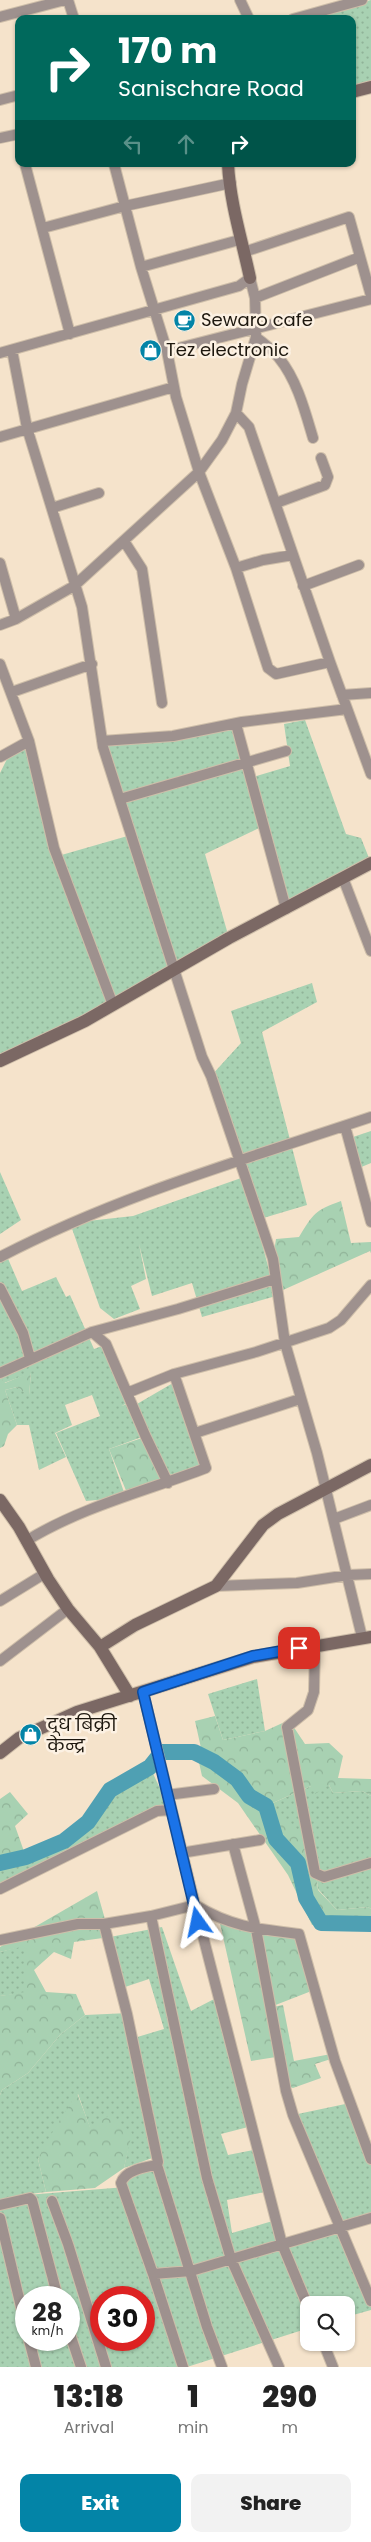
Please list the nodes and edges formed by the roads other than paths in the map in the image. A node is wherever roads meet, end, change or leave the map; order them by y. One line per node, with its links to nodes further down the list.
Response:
1 (67, 0): 4 (street); 7 (street)
2 (240, 0): 5 (street)
3 (362, 0): 6 (street)
4 (73, 15)
5 (247, 15)
6 (308, 15)
7 (0, 17)
8 (371, 87): 9 (street)
9 (356, 91)
10 (15, 96): 11 (street)
11 (0, 100)
12 (15, 137): 13 (street)
13 (0, 138)
14 (26, 167): 19 (street)
15 (115, 167): 18 (street)
16 (228, 167): 17 (street)
17 (231, 183): 18 (street); 20 (street)
18 (125, 206): 19 (street); 22 (street)
19 (43, 228): 28 (street)
20 (242, 246): 21 (street); 22 (street); 23 (street)
21 (360, 257): 24 (street); 25 (street)
22 (141, 267): 26 (street)
23 (250, 278): 25 (street); 26 (street)
24 (371, 297): 27 (street)
25 (255, 298): 27 (street)
26 (154, 311): 28 (street); 30 (street)
27 (256, 333): 30 (street); 33 (street); 36 (street)
28 (70, 334): 29 (street)
29 (12, 350): 31 (street); 34 (street)
30 (167, 351): 32 (street)
31 (0, 353)
32 (174, 387): 34 (street); 38 (street)
33 (236, 413): 38 (street); 40 (street)
34 (27, 428): 35 (street); 41 (street)
35 (0, 437)
36 (314, 438)
37 (321, 458): 40 (street)
38 (199, 472): 42 (street); 46 (street)
39 (99, 493): 41 (street)
40 (276, 502): 43 (street)
41 (52, 508): 47 (street)
42 (124, 541): 47 (street); 57 (street)
43 (294, 556): 46 (street); 48 (street)
44 (0, 563): 49 (street)
45 (359, 565): 48 (street)
46 (236, 568): 51 (street)
47 (74, 586): 49 (street); 53 (street)
48 (303, 586): 51 (street)
49 (16, 619): 50 (street)
50 (0, 625)
51 (330, 662): 56 (street)
52 (0, 664): 54 (street)
53 (92, 664): 54 (street); 61 (street)
54 (12, 692): 60 (street)
55 (371, 694): 56 (street)
56 (342, 695): 58 (street)
57 (162, 703)
58 (347, 709): 59 (street); 65 (street)
59 (236, 724): 61 (street); 64 (street)
60 (29, 741): 63 (street); 72 (street)
61 (102, 741): 66 (street)
62 (286, 751): 64 (street)
63 (0, 757)
64 (246, 762): 66 (street); 69 (street)
65 (371, 774)
66 (120, 799): 71 (street)
67 (371, 863): 68 (street)
68 (343, 878): 69 (street); 70 (street)
69 (286, 909): 71 (street)
70 (371, 951)
71 (175, 971): 72 (street); 76 (street)
72 (114, 1005): 73 (street)
73 (0, 1061)
74 (371, 1117): 75 (street)
75 (345, 1126): 76 (street); 77 (street)
76 (238, 1161): 78 (street); 79 (street)
77 (371, 1222)
78 (0, 1257)
79 (275, 1279): 82 (street); 83 (street)
80 (371, 1285): 83 (street)
81 (0, 1288): 84 (street)
82 (92, 1332): 84 (street); 87 (street)
83 (285, 1343): 86 (street); 88 (street)
84 (30, 1358): 85 (street)
85 (0, 1373)
86 (174, 1374): 87 (street); 89 (street)
87 (127, 1393): 91 (street)
88 (300, 1399): 89 (street); 92 (street)
89 (195, 1433): 91 (street)
90 (371, 1465): 92 (street)
91 (168, 1482): 96 (street)
92 (326, 1488): 95 (street); 100 (street)
93 (0, 1500): 96 (street)
94 (371, 1505): 95 (street)
95 (334, 1519): 99 (street)
96 (26, 1541): 97 (street)
97 (44, 1574): 101 (street); 102 (street)
98 (371, 1574): 99 (street)
99 (348, 1575): 100 (street); 103 (street)
100 (216, 1586): 105 (street)
101 (0, 1601)
102 (68, 1608): 105 (street); 106 (street)
103 (368, 1638): 104 (street)
104 (315, 1645): 107 (street); 116 (street)
105 (100, 1647): 108 (street)
106 (0, 1661)
107 (143, 1692): 108 (street); 111 (street)
108 (130, 1696): 109 (street)
109 (0, 1753)
110 (214, 1789): 111 (street)
111 (167, 1795): 112 (street)
112 (170, 1810): 115 (street); 117 (street)
113 (260, 1840): 114 (street)
114 (233, 1844): 115 (street); 121 (street)
115 (181, 1853): 118 (street)
116 (371, 1863)
117 (0, 1889)
118 (194, 1905): 119 (street); 121 (street); 130 (street)
119 (151, 1916): 120 (street); 131 (street)
120 (104, 1924): 122 (street); 124 (street)
121 (256, 1929): 123 (street); 129 (street)
122 (0, 1940)
123 (371, 2159)
124 (157, 2165): 132 (street); 133 (street)
125 (52, 2201): 143 (street)
126 (0, 2205): 135 (street)
127 (0, 2218): 134 (street)
128 (371, 2218): 129 (street)
129 (340, 2225): 130 (street); 137 (street)
130 (282, 2244): 131 (street); 136 (street)
131 (231, 2259): 132 (street); 146 (street)
132 (191, 2271): 133 (street); 145 (street)
133 (153, 2274): 144 (street)
134 (16, 2286)
135 (55, 2286)
136 (304, 2296)
137 (371, 2301)
138 (32, 2351): 141 (street)
139 (76, 2351): 142 (street)
140 (327, 2351): 147 (street)
141 (36, 2367)
142 (81, 2367)
143 (106, 2367)
144 (182, 2367)
145 (222, 2367)
146 (279, 2367)
147 (334, 2367)

